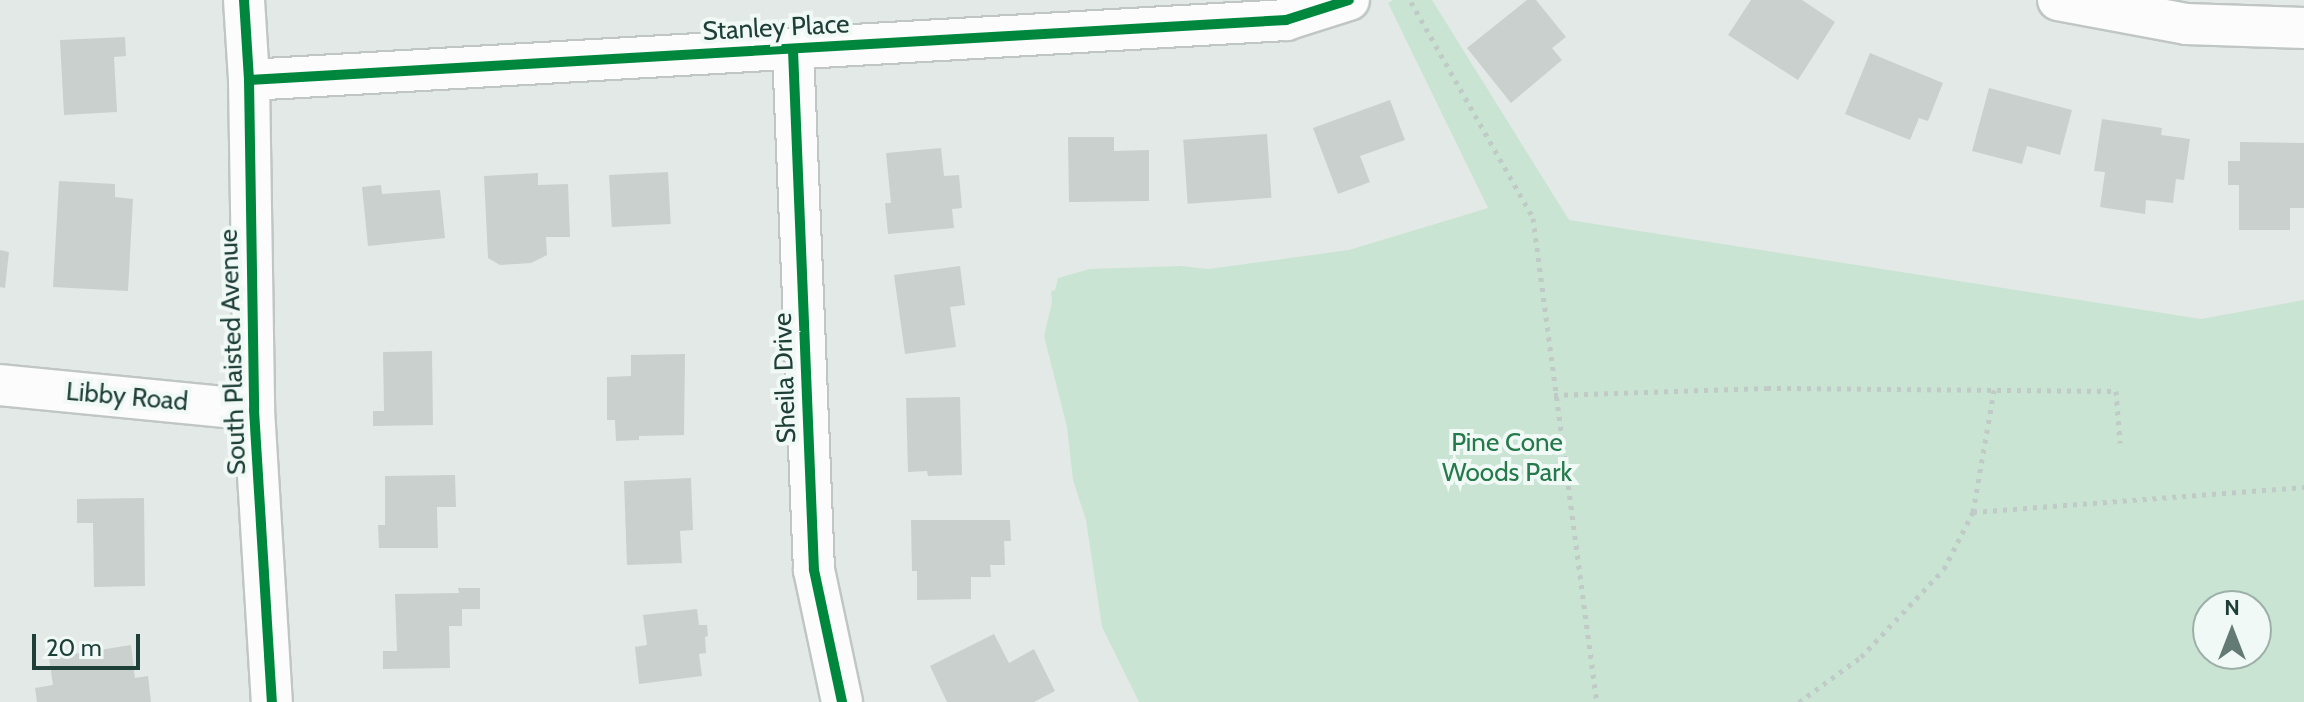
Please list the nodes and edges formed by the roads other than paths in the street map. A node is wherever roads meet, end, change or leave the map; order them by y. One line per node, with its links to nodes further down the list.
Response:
1 (244, 0): 6 (street, South Plaisted Avenue)
2 (1349, 0): 5 (street, Stanley Place)
3 (2058, 0): 4 (street)
4 (2304, 28)
5 (793, 50): 6 (street, Stanley Place); 10 (street, Sheila Drive)
6 (249, 80): 8 (street, South Plaisted Avenue)
7 (0, 385): 8 (street, Libby Road)
8 (254, 410): 9 (street, South Plaisted Avenue)
9 (272, 702)
10 (842, 702)

